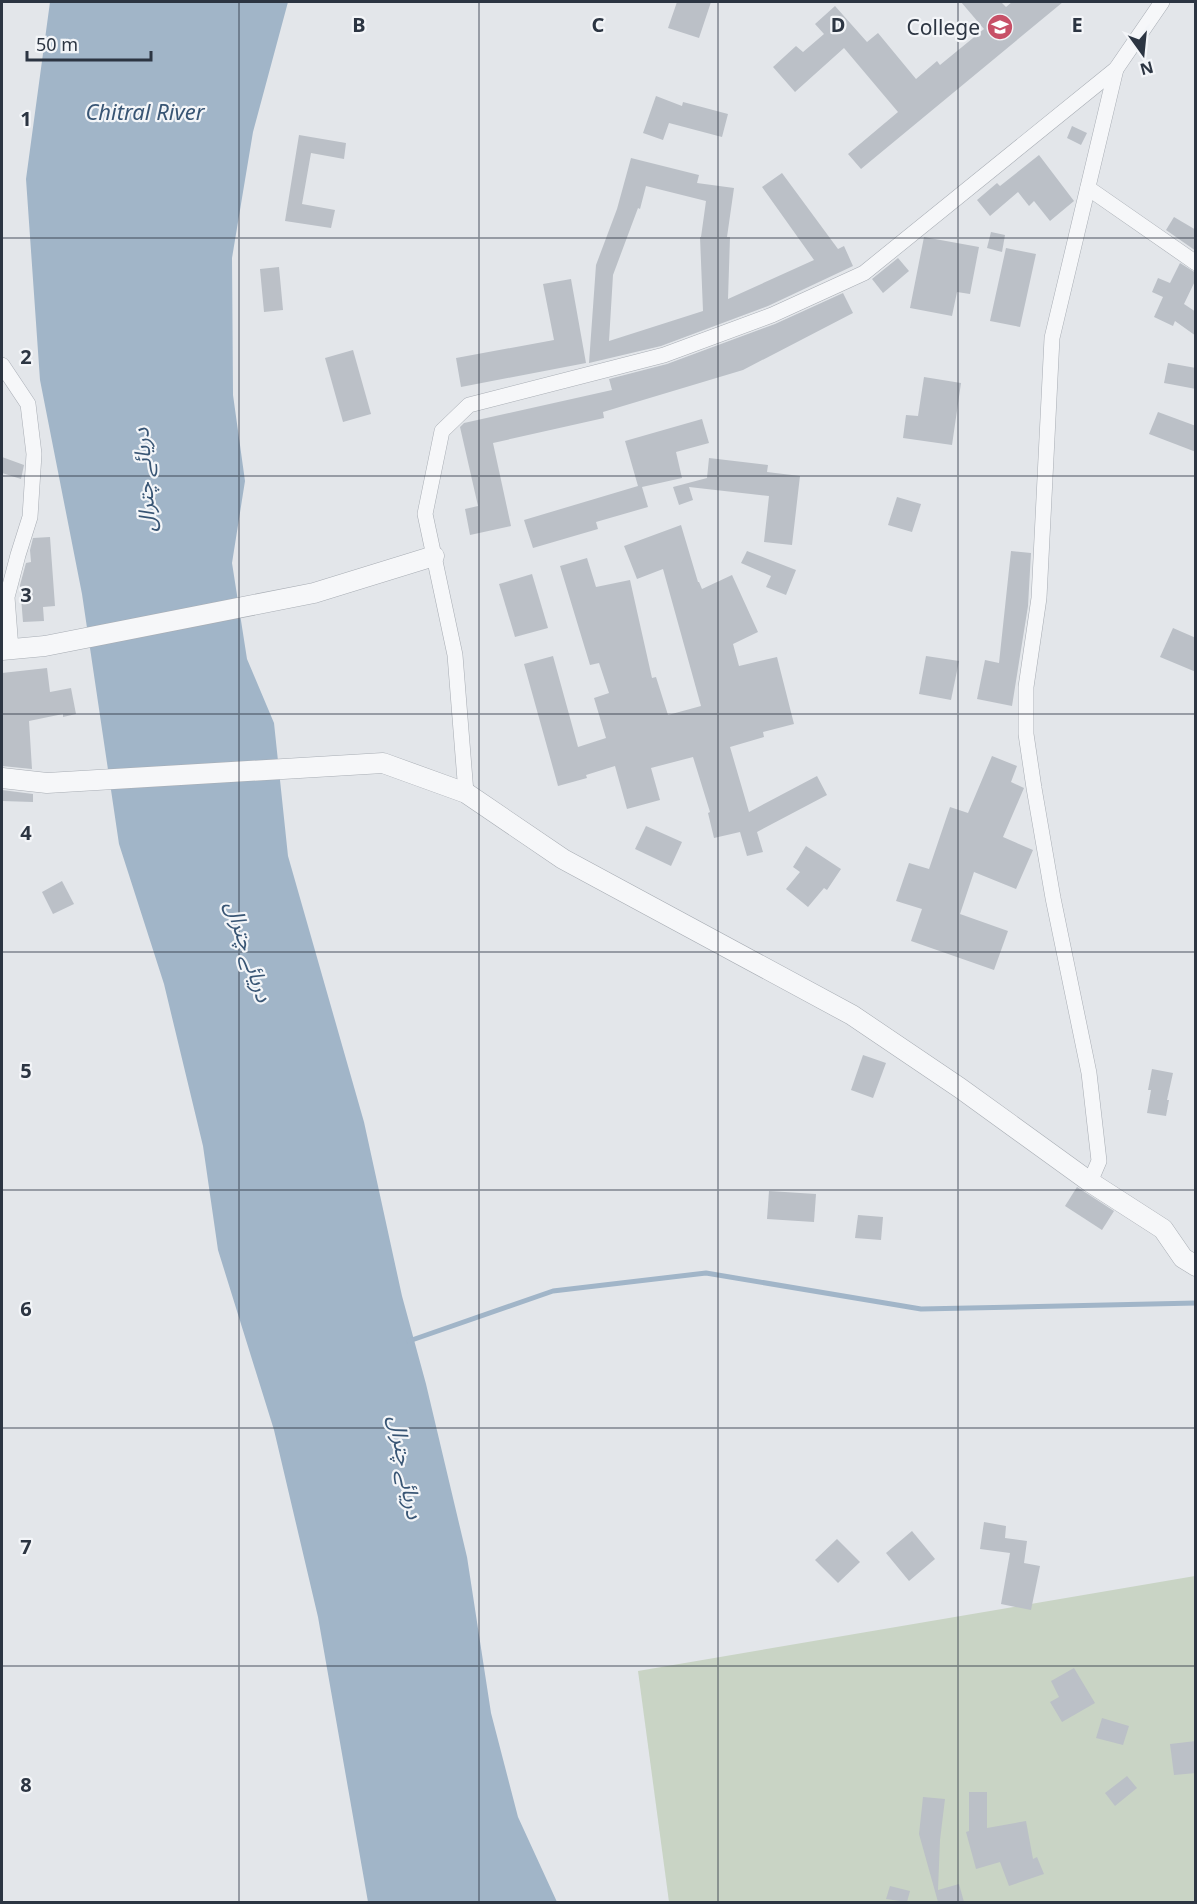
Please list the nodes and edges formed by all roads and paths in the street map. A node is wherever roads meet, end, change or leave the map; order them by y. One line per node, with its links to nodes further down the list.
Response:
1 (1162, 2): 2 (street)
2 (1116, 69): 3 (street); 6 (street)
3 (1088, 188): 4 (street); 10 (street)
4 (1196, 263)
5 (2, 365): 7 (street)
6 (434, 556): 7 (street); 9 (street)
7 (6, 650)
8 (2, 778): 9 (street)
9 (466, 793): 10 (street)
10 (1090, 1182): 11 (street)
11 (1196, 1266)

